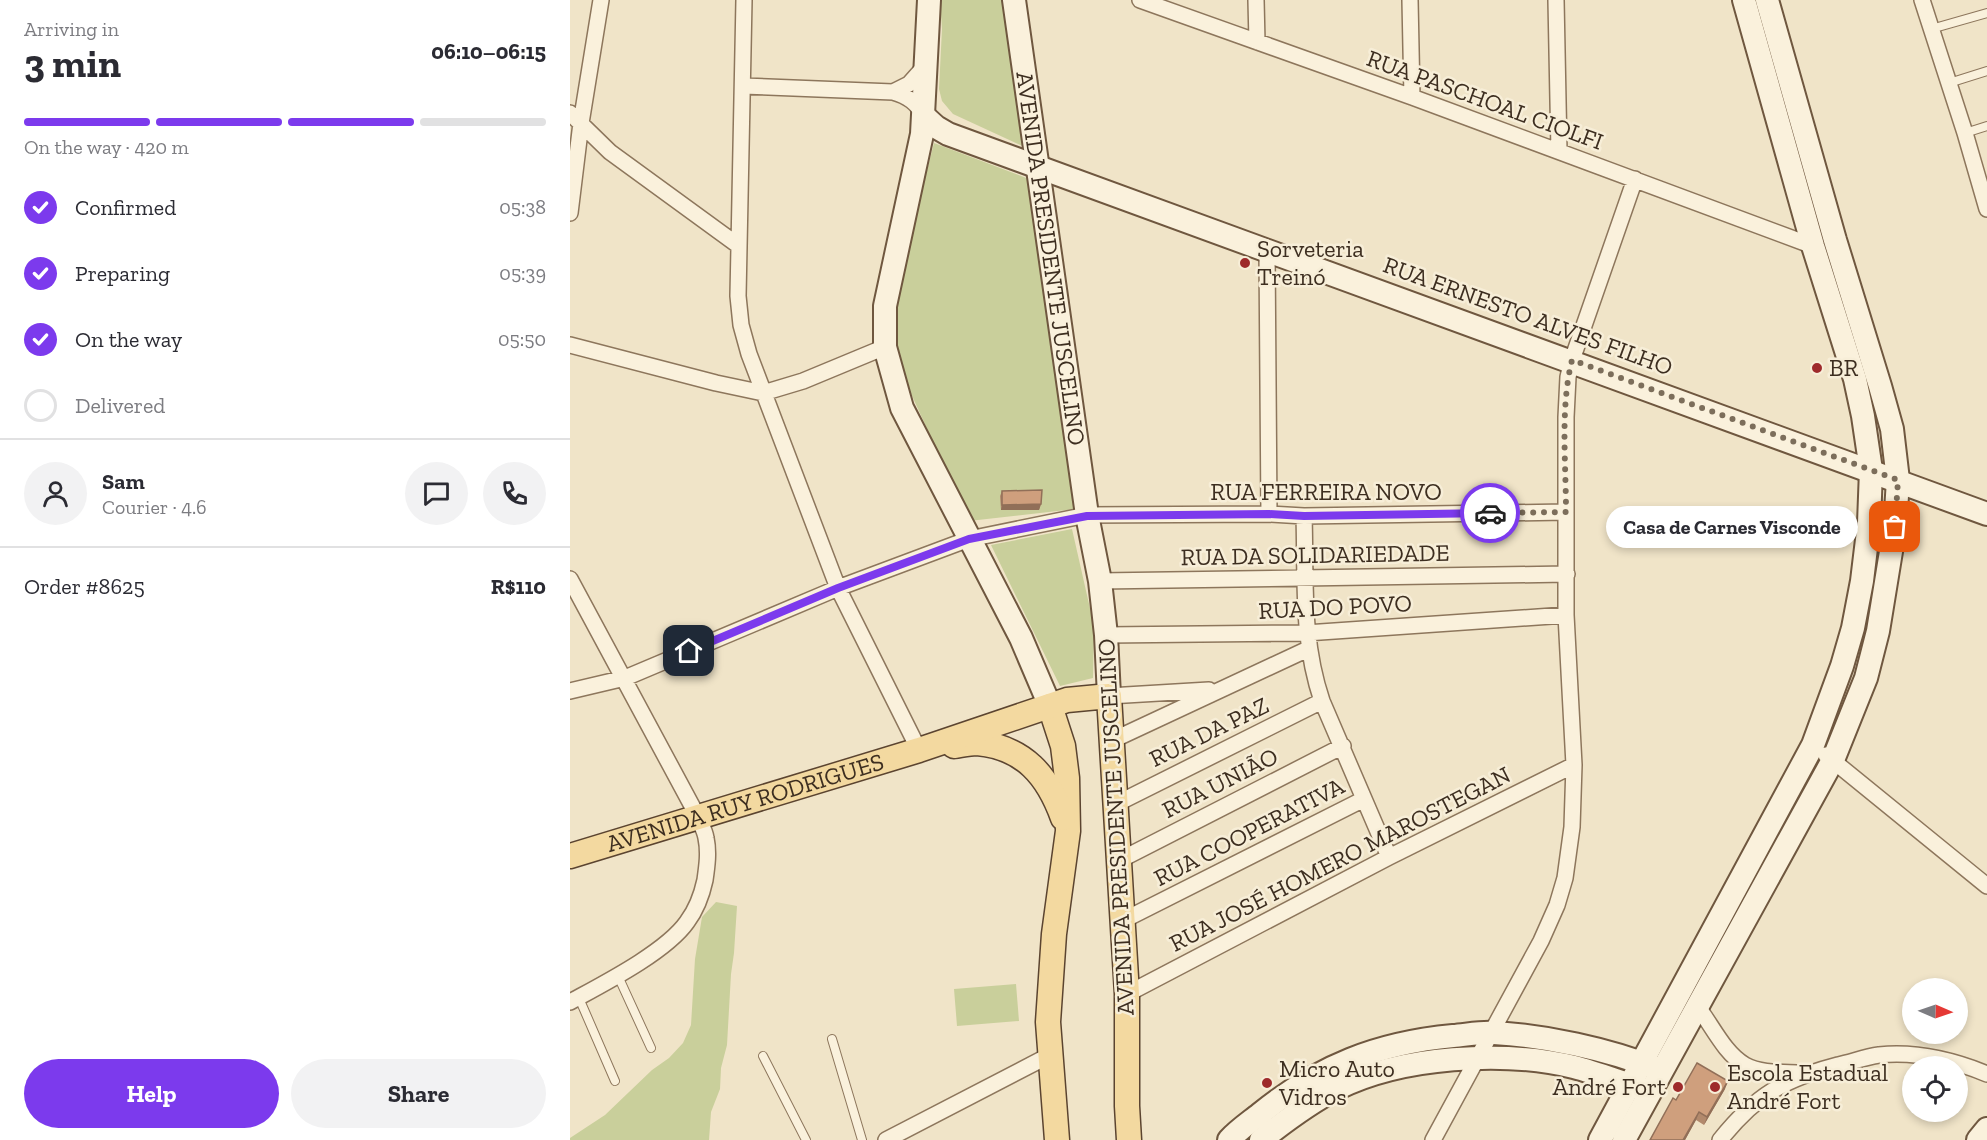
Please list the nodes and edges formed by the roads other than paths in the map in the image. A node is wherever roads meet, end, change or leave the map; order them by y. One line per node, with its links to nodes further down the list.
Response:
1 (601, 0): 22 (street)
2 (744, 0): 18 (street)
3 (929, 0): 15 (main road, AVENIDA PRESIDENTE JUSCELINO)
4 (1014, 0): 26 (main road, AVENIDA PRESIDENTE JUSCELINO)
5 (1140, 0): 14 (street, RUA PASCHOAL CIOLFI)
6 (1256, 0): 14 (street)
7 (1410, 0): 20 (street)
8 (1556, 0): 25 (street)
9 (1747, 0): 32 (main road)
10 (1767, 0): 39 (main road)
11 (1922, 0): 13 (street)
12 (1987, 13): 13 (lane)
13 (1931, 29): 17 (street)
14 (1257, 42): 20 (street, RUA PASCHOAL CIOLFI)
15 (927, 64): 19 (street); 21 (main road, AVENIDA PRESIDENTE JUSCELINO)
16 (1987, 71): 17 (lane)
17 (1948, 83): 24 (street)
18 (743, 86): 19 (street, RUA ERNESTO ALVES FILHO); 31 (street)
19 (893, 92): 21 (street, RUA ERNESTO ALVES FILHO)
20 (1412, 97): 25 (street, RUA PASCHOAL CIOLFI)
21 (925, 117): 26 (main road, RUA ERNESTO ALVES FILHO); 35 (main road, AVENIDA PRESIDENTE JUSCELINO)
22 (576, 118): 30 (street); 31 (street)
23 (1987, 126): 24 (lane)
24 (1965, 133): 28 (street)
25 (1559, 151): 27 (street, RUA PASCHOAL CIOLFI)
26 (1039, 167): 33 (main road, RUA ERNESTO ALVES FILHO); 43 (main road, AVENIDA PRESIDENTE JUSCELINO)
27 (1635, 179): 32 (street, RUA PASCHOAL CIOLFI); 36 (street)
28 (1983, 183): 29 (street)
29 (1987, 209)
30 (570, 213)
31 (739, 246): 37 (street)
32 (1813, 246): 38 (main road)
33 (1267, 251): 36 (main road, RUA ERNESTO ALVES FILHO); 41 (street)
34 (570, 345): 37 (street)
35 (885, 346): 37 (street); 45 (main road, AVENIDA PRESIDENTE JUSCELINO)
36 (1572, 360): 38 (main road, RUA ERNESTO ALVES FILHO); 40 (street)
37 (763, 393): 50 (street)
38 (1871, 470): 39 (main road, RUA ERNESTO ALVES FILHO); 62 (main road)
39 (1898, 480): 42 (main road, RUA ERNESTO ALVES FILHO); 65 (main road)
40 (1566, 512): 44 (street, RUA FERREIRA NOVO); 46 (street)
41 (1269, 514): 43 (street, RUA FERREIRA NOVO); 44 (street, RUA FERREIRA NOVO)
42 (1987, 514)
43 (1087, 516): 45 (street); 49 (main road, AVENIDA PRESIDENTE JUSCELINO)
44 (1304, 516): 47 (street)
45 (969, 539): 50 (street); 60 (main road, AVENIDA PRESIDENTE JUSCELINO)
46 (1567, 574): 47 (street, RUA DA SOLIDARIEDADE); 51 (street)
47 (1305, 578): 49 (street, RUA DA SOLIDARIEDADE); 52 (street)
48 (570, 579): 55 (street)
49 (1100, 581): 53 (main road, AVENIDA PRESIDENTE JUSCELINO)
50 (838, 588): 55 (street); 64 (street)
51 (1566, 615): 52 (street, RUA DO POVO); 66 (street)
52 (1306, 633): 53 (street, RUA DO POVO); 54 (street)
53 (1106, 635): 58 (main road, AVENIDA PRESIDENTE JUSCELINO)
54 (1308, 649): 56 (street, RUA DO POVO); 59 (street)
55 (625, 678): 57 (street); 69 (street)
56 (1218, 690): 58 (street); 61 (street, RUA DO POVO)
57 (570, 692)
58 (1109, 696): 60 (main road, AVENIDA RUY RODRIGUES); 61 (main road, AVENIDA PRESIDENTE JUSCELINO)
59 (1322, 701): 63 (street); 68 (street, RUA DA PAZ)
60 (1050, 706): 64 (main road, AVENIDA RUY RODRIGUES); 70 (main road, AVENIDA PRESIDENTE JUSCELINO)
61 (1113, 740): 68 (main road, AVENIDA PRESIDENTE JUSCELINO)
62 (1813, 745): 65 (street); 86 (main road)
63 (1343, 746): 67 (street); 73 (street, RUA UNIÃO)
64 (919, 750): 69 (main road, AVENIDA RUY RODRIGUES); 70 (main road, AVENIDA RUY RODRIGUES)
65 (1833, 760): 74 (street); 79 (main road)
66 (1574, 765): 72 (street, RUA JOSÉ HOMERO MAROSTEGAN); 80 (street)
67 (1365, 799): 72 (street); 75 (street, RUA COOPERATIVA)
68 (1116, 804): 73 (main road, AVENIDA PRESIDENTE JUSCELINO)
69 (698, 817): 71 (main road, AVENIDA RUY RODRIGUES); 76 (street)
70 (1068, 831): 83 (main road, AVENIDA PRESIDENTE JUSCELINO)
71 (570, 856)
72 (1389, 857): 77 (street, RUA JOSÉ HOMERO MAROSTEGAN)
73 (1118, 861): 75 (main road, AVENIDA PRESIDENTE JUSCELINO)
74 (1987, 886)
75 (1122, 921): 77 (main road, AVENIDA PRESIDENTE JUSCELINO)
76 (618, 976): 78 (street); 82 (lane)
77 (1127, 993): 96 (main road, AVENIDA PRESIDENTE JUSCELINO)
78 (574, 1000): 89 (lane)
79 (1697, 1006): 86 (main road); 87 (street)
80 (1492, 1033): 85 (street); 86 (main road); 97 (main road)
81 (832, 1039): 93 (lane)
82 (651, 1048)
83 (1050, 1055): 94 (street); 95 (main road, AVENIDA PRESIDENTE JUSCELINO)
84 (764, 1056): 92 (lane)
85 (1476, 1059): 90 (main road); 98 (main road); 99 (street)
86 (1652, 1067): 90 (main road)
87 (1808, 1073): 88 (street); 102 (street)
88 (1987, 1074)
89 (615, 1081)
90 (1640, 1088): 100 (main road); 101 (main road)
91 (1987, 1129): 103 (main road)
92 (806, 1140)
93 (862, 1140)
94 (886, 1140)
95 (1057, 1140)
96 (1129, 1140)
97 (1229, 1140)
98 (1261, 1140)
99 (1433, 1140)
100 (1600, 1140)
101 (1624, 1140)
102 (1720, 1140)
103 (1978, 1140)

